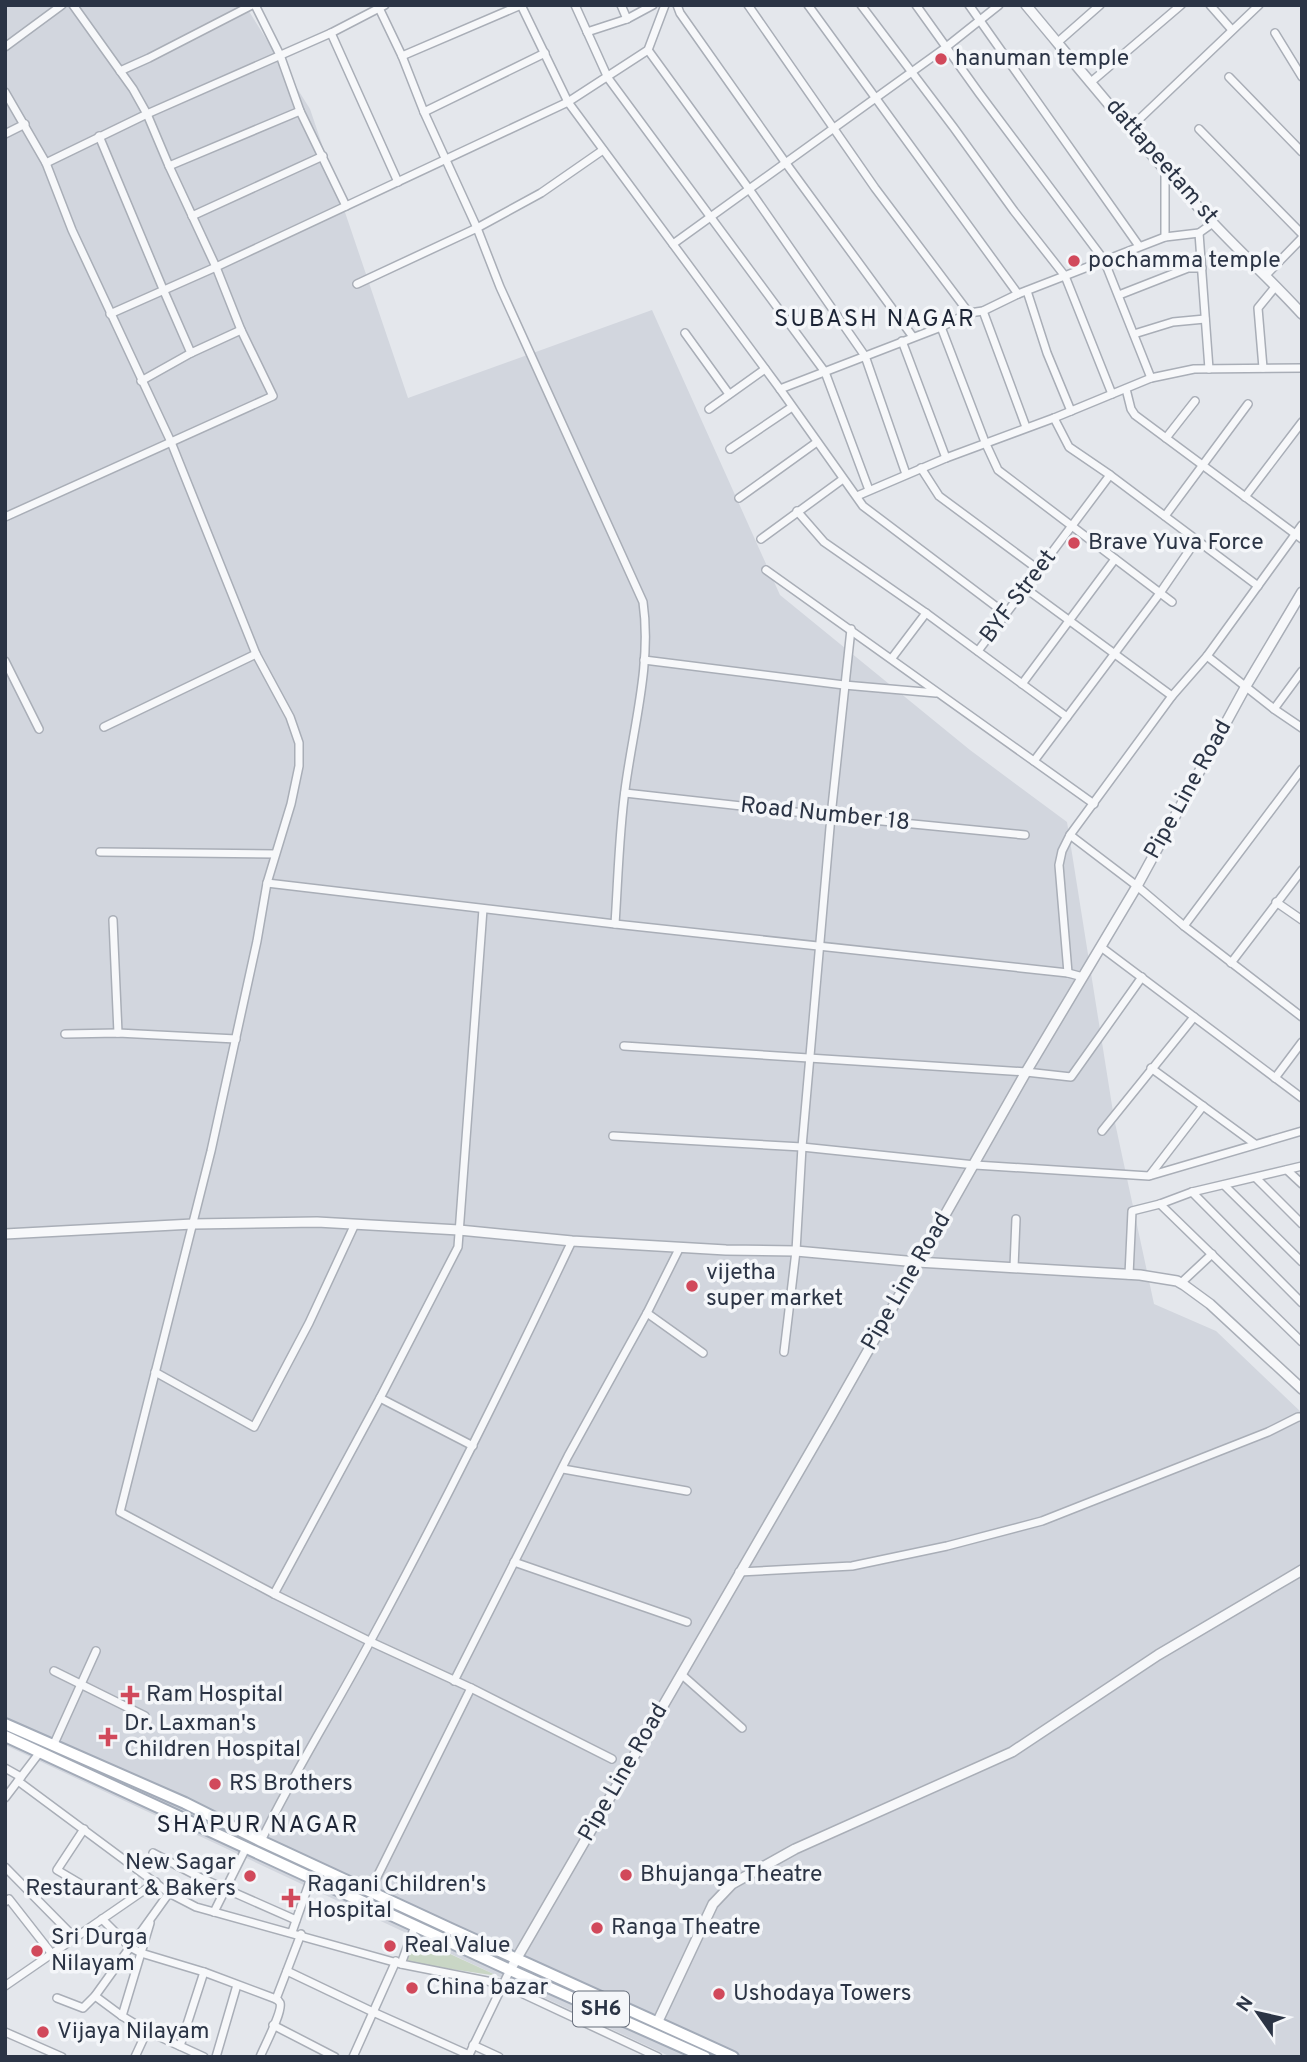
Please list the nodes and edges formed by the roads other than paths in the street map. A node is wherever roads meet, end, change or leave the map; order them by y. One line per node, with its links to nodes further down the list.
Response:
1 (62, 5): 31 (street)
2 (73, 5): 37 (street)
3 (254, 5): 35 (street); 37 (street)
4 (363, 5): 23 (street)
5 (521, 5): 34 (street); 36 (street)
6 (575, 5): 27 (street)
7 (621, 5): 24 (street)
8 (653, 5): 24 (street)
9 (664, 5): 33 (street)
10 (677, 5): 59 (street)
11 (748, 5): 51 (street)
12 (808, 5): 44 (street)
13 (860, 5): 38 (street)
14 (916, 5): 32 (street)
15 (969, 5): 25 (street)
16 (999, 5): 25 (street)
17 (1100, 5): 30 (street)
18 (1181, 5): 42 (street)
19 (1210, 5): 26 (street)
20 (1259, 5): 26 (street)
21 (382, 7): 23 (street); 36 (street)
22 (1030, 7): 30 (street, dattapeetam st)
23 (368, 13): 28 (street)
24 (627, 19): 27 (street)
25 (979, 20): 32 (street); 74 (street)
26 (1232, 30): 50 (street)
27 (587, 32): 41 (street)
28 (331, 33): 35 (street); 63 (street)
29 (1275, 33): 40 (street)
30 (1060, 45): 42 (street, dattapeetam st)
31 (5, 47)
32 (945, 48): 38 (street); 75 (street)
33 (648, 50): 41 (street); 64 (street)
34 (545, 53): 45 (street); 47 (street)
35 (281, 55): 46 (street); 48 (street)
36 (402, 56): 47 (street)
37 (120, 71): 48 (street)
38 (910, 72): 44 (street); 79 (street)
39 (1229, 77): 56 (street)
40 (1302, 77)
41 (608, 78): 45 (street); 67 (street)
42 (1091, 82): 50 (street, dattapeetam st)
43 (5, 92): 49 (street)
44 (876, 98): 51 (street); 84 (street)
45 (568, 103): 55 (street); 58 (street)
46 (300, 111): 57 (street); 61 (street)
47 (424, 113): 58 (street)
48 (146, 114): 54 (street); 61 (street)
49 (25, 124): 53 (street); 60 (street)
50 (1130, 128): 62 (street, dattapeetam st)
51 (834, 129): 59 (street); 87 (street)
52 (1199, 129): 71 (street)
53 (5, 134)
54 (99, 136): 60 (street); 82 (street)
55 (603, 150): 69 (street); 73 (street)
56 (1302, 152)
57 (323, 156): 65 (street); 66 (street)
58 (446, 160): 63 (street); 69 (street)
59 (785, 162): 64 (street); 95 (street)
60 (46, 163): 88 (street)
61 (169, 166): 66 (street)
62 (1166, 170): 68 (street, dattapeetam st); 72 (street)
63 (398, 182): 65 (street)
64 (749, 189): 67 (street); 98 (street)
65 (346, 206): 76 (street)
66 (192, 216): 76 (street)
67 (711, 216): 73 (street); 103 (street)
68 (1213, 223): 70 (street); 78 (street, dattapeetam st)
69 (477, 228): 80 (street); 158 (street)
70 (1199, 233): 72 (street); 77 (street)
71 (1302, 236): 78 (street)
72 (1165, 237): 74 (street)
73 (673, 244): 101 (street)
74 (1139, 246): 75 (street)
75 (1104, 260): 79 (street); 85 (street)
76 (216, 267): 82 (street); 92 (street)
77 (1202, 268): 85 (street); 90 (street)
78 (1266, 275): 81 (street, dattapeetam st)
79 (1065, 276): 83 (street); 109 (street)
80 (356, 284)
81 (1276, 286): 89 (street, dattapeetam st); 99 (street)
82 (163, 289): 88 (street); 97 (street)
83 (1027, 291): 84 (street); 114 (street)
84 (1018, 294): 86 (street)
85 (1119, 295): 94 (street)
86 (983, 311): 87 (street); 117 (street)
87 (968, 313): 91 (street)
88 (110, 314): 105 (street)
89 (1302, 314)
90 (1205, 319): 94 (street); 102 (street)
91 (941, 327): 95 (street); 121 (street)
92 (242, 330): 97 (street); 119 (street)
93 (685, 333): 108 (street)
94 (1134, 334): 104 (street)
95 (913, 337): 96 (street)
96 (902, 341): 98 (street); 123 (street)
97 (191, 353): 105 (street)
98 (865, 356): 103 (street); 126 (street)
99 (1263, 368): 100 (street); 102 (street)
100 (1302, 368)
101 (765, 369): 106 (street); 108 (street)
102 (1209, 369): 104 (street)
103 (825, 372): 106 (street); 129 (street)
104 (1151, 378): 107 (street)
105 (141, 381): 119 (street)
106 (780, 389): 112 (street)
107 (1126, 389): 109 (street); 118 (street)
108 (729, 394): 113 (street)
109 (1112, 394): 114 (street)
110 (1195, 401): 118 (street)
111 (1248, 404): 124 (street)
112 (792, 407): 120 (street); 122 (street)
113 (709, 409)
114 (1071, 411): 115 (street)
115 (1054, 418): 117 (street); 127 (street)
116 (1302, 422): 131 (street)
117 (1026, 427): 121 (street)
118 (1166, 438): 124 (street)
119 (171, 442): 135 (street); 155 (street)
120 (817, 442): 128 (street); 132 (street)
121 (985, 442): 123 (street); 137 (street)
122 (730, 449)
123 (946, 458): 125 (street)
124 (1203, 466): 131 (street); 134 (street)
125 (921, 468): 126 (street); 142 (street)
126 (906, 474): 129 (street)
127 (1110, 475): 134 (street); 137 (street, BYF Street)
128 (843, 479): 130 (street); 133 (street)
129 (869, 490): 130 (street)
130 (857, 496): 150 (street)
131 (1245, 497): 138 (street)
132 (739, 498)
133 (797, 511): 139 (street); 149 (street)
134 (1165, 516): 140 (street)
135 (5, 517)
136 (1302, 525): 138 (street)
137 (1073, 527): 141 (street); 142 (street, BYF Street)
138 (1298, 536): 144 (street)
139 (761, 539)
140 (1197, 539): 144 (street); 147 (street)
141 (1115, 559): 147 (street); 151 (street)
142 (1039, 569): 145 (street, BYF Street)
143 (766, 570): 152 (street)
144 (1258, 586): 156 (street)
145 (1025, 589): 150 (street, BYF Street); 151 (street)
146 (1302, 592): 163 (street, Pipe Line Road)
147 (1160, 593): 148 (street); 154 (street)
148 (1172, 602)
149 (926, 613): 153 (street); 157 (street)
150 (1006, 614): 153 (street, BYF Street)
151 (1069, 621): 154 (street); 161 (street)
152 (851, 629): 157 (street); 162 (street)
153 (978, 652): 161 (street)
154 (1114, 653): 165 (street); 167 (street)
155 (256, 654): 168 (street); 179 (street)
156 (1208, 656): 163 (street); 165 (street)
157 (892, 658): 164 (street)
158 (644, 660): 162 (street); 173 (street)
159 (5, 661): 170 (street)
160 (1302, 671): 166 (street)
161 (1023, 684): 167 (street)
162 (844, 685): 164 (street); 175 (street)
163 (1246, 686): 166 (street); 182 (street, Pipe Line Road)
164 (937, 693): 171 (street)
165 (1172, 696): 174 (street)
166 (1274, 709): 169 (street)
167 (1067, 717): 171 (street)
168 (104, 727)
169 (1302, 728)
170 (39, 729)
171 (1034, 761): 174 (street)
172 (1302, 769): 188 (street)
173 (625, 793): 175 (street, Road Number 18); 187 (street)
174 (1094, 804): 177 (street)
175 (831, 816): 176 (street, Road Number 18); 189 (street)
176 (1025, 835)
177 (1070, 835): 182 (street); 192 (street)
178 (100, 852): 179 (street)
179 (275, 854): 181 (street)
180 (1302, 870): 183 (street)
181 (267, 883): 184 (street); 199 (street)
182 (1137, 886): 188 (street); 190 (street, Pipe Line Road)
183 (1276, 902): 186 (street); 191 (street)
184 (483, 909): 187 (street); 226 (street)
185 (113, 920): 197 (street)
186 (1302, 920)
187 (615, 924): 189 (street)
188 (1184, 926): 191 (street)
189 (820, 945): 192 (street); 202 (street)
190 (1101, 947): 193 (street, Pipe Line Road); 194 (street)
191 (1231, 963): 196 (street)
192 (1068, 973): 193 (street)
193 (1083, 977): 204 (street, Pipe Line Road)
194 (1142, 977): 195 (street); 204 (street)
195 (1194, 1017): 203 (street); 205 (street)
196 (1302, 1017)
197 (118, 1032): 198 (street); 199 (street)
198 (65, 1034)
199 (236, 1039): 223 (street)
200 (1302, 1042): 205 (street)
201 (624, 1046): 202 (street)
202 (810, 1059): 204 (street); 212 (street)
203 (1151, 1068): 207 (street); 208 (street)
204 (1026, 1072): 213 (street, Pipe Line Road)
205 (1275, 1078): 206 (street)
206 (1302, 1098)
207 (1203, 1106): 211 (street); 216 (street)
208 (1102, 1131)
209 (1302, 1131): 211 (street)
210 (613, 1136): 212 (street)
211 (1255, 1144): 216 (street)
212 (802, 1147): 213 (street); 230 (street)
213 (975, 1165): 216 (street); 232 (street, Pipe Line Road)
214 (1302, 1166): 215 (street)
215 (1287, 1170): 217 (street); 218 (street)
216 (1149, 1176)
217 (1256, 1178): 219 (street); 225 (street)
218 (1302, 1184)
219 (1224, 1185): 220 (street); 233 (street)
220 (1192, 1192): 221 (street); 237 (street)
221 (1160, 1204): 231 (street); 235 (street)
222 (1016, 1219): 234 (street)
223 (193, 1224): 224 (street); 227 (street); 242 (street)
224 (355, 1224): 226 (street); 242 (street)
225 (1302, 1224)
226 (459, 1230): 228 (street); 244 (street)
227 (5, 1234)
228 (572, 1241): 229 (street); 246 (street)
229 (680, 1247): 230 (street); 238 (street)
230 (796, 1251): 232 (street); 240 (street)
231 (1212, 1254): 236 (street); 239 (street)
232 (917, 1262): 234 (street); 251 (street, Pipe Line Road)
233 (1302, 1262)
234 (1014, 1267): 235 (street)
235 (1129, 1275): 236 (street)
236 (1181, 1283): 243 (street)
237 (1302, 1303)
238 (647, 1313): 241 (street); 247 (street)
239 (1302, 1342)
240 (784, 1352)
241 (703, 1353)
242 (155, 1372): 252 (street)
243 (1302, 1389)
244 (380, 1398): 246 (street); 252 (street)
245 (1302, 1417): 251 (street)
246 (472, 1446): 254 (street)
247 (563, 1469): 248 (street); 249 (street)
248 (687, 1491)
249 (514, 1562): 253 (street); 258 (street)
250 (1302, 1570): 309 (street)
251 (739, 1572): 257 (street, Pipe Line Road)
252 (274, 1594): 254 (street)
253 (687, 1622)
254 (371, 1642): 258 (street); 274 (street)
255 (96, 1651): 259 (street)
256 (54, 1671): 259 (street)
257 (681, 1674): 263 (street); 295 (street, Pipe Line Road)
258 (454, 1681): 260 (street)
259 (81, 1683): 261 (street); 265 (street)
260 (471, 1688): 267 (street); 282 (street)
261 (145, 1716)
262 (5, 1724): 265 (main road, SH6)
263 (742, 1728)
264 (5, 1735): 266 (main road, SH6)
265 (53, 1746): 271 (main road, SH6)
266 (40, 1752): 269 (street); 272 (main road, SH6)
267 (612, 1759)
268 (5, 1768): 269 (street)
269 (20, 1779): 270 (street); 273 (street)
270 (5, 1798)
271 (206, 1813): 272 (main road); 274 (main road, SH6)
272 (200, 1826): 275 (main road, SH6)
273 (84, 1829): 279 (street); 280 (street)
274 (261, 1841): 282 (main road, SH6)
275 (246, 1848): 278 (main road, SH6); 281 (street)
276 (153, 1853): 281 (street)
277 (5, 1867): 291 (street)
278 (311, 1878): 288 (street); 289 (main road, SH6)
279 (156, 1882): 283 (street); 287 (street)
280 (79, 1883)
281 (226, 1889): 285 (street); 288 (street)
282 (370, 1891): 295 (main road, SH6)
283 (169, 1893): 285 (street); 286 (street)
284 (5, 1902): 294 (street)
285 (214, 1912): 290 (street)
286 (151, 1918): 292 (street); 293 (street)
287 (102, 1919): 291 (street); 292 (street)
288 (296, 1920): 290 (street)
289 (415, 1926): 296 (street); 297 (main road, SH6)
290 (297, 1933): 296 (street); 298 (street)
291 (75, 1938): 294 (street)
292 (130, 1947): 293 (street); 304 (street)
293 (141, 1953): 299 (street); 308 (street)
294 (52, 1954): 302 (street)
295 (516, 1959): 297 (street, Pipe Line Road); 303 (main road, SH6)
296 (398, 1962): 300 (street); 307 (street)
297 (510, 1970): 300 (street); 325 (main road, SH6)
298 (287, 1971): 306 (street); 307 (street)
299 (204, 1972): 301 (street); 314 (street)
300 (502, 1984): 313 (street); 324 (street)
301 (237, 1985): 306 (street); 319 (street)
302 (5, 1986)
303 (585, 1990): 309 (main road, SH6); 326 (main road)
304 (95, 1996): 305 (street); 308 (street)
305 (57, 1998)
306 (276, 1999): 310 (street)
307 (373, 2012): 315 (street); 322 (street)
308 (121, 2016): 311 (street)
309 (658, 2021): 327 (main road, SH6)
310 (273, 2025): 320 (street); 321 (street)
311 (147, 2031): 314 (street); 317 (street)
312 (5, 2032): 316 (street)
313 (473, 2045): 315 (street); 323 (street)
314 (180, 2046): 318 (street)
315 (468, 2056)
316 (62, 2057)
317 (135, 2057)
318 (204, 2057)
319 (216, 2057)
320 (260, 2057)
321 (335, 2057)
322 (353, 2057)
323 (499, 2057)
324 (658, 2057)
325 (705, 2057)
326 (720, 2057)
327 (733, 2057)

